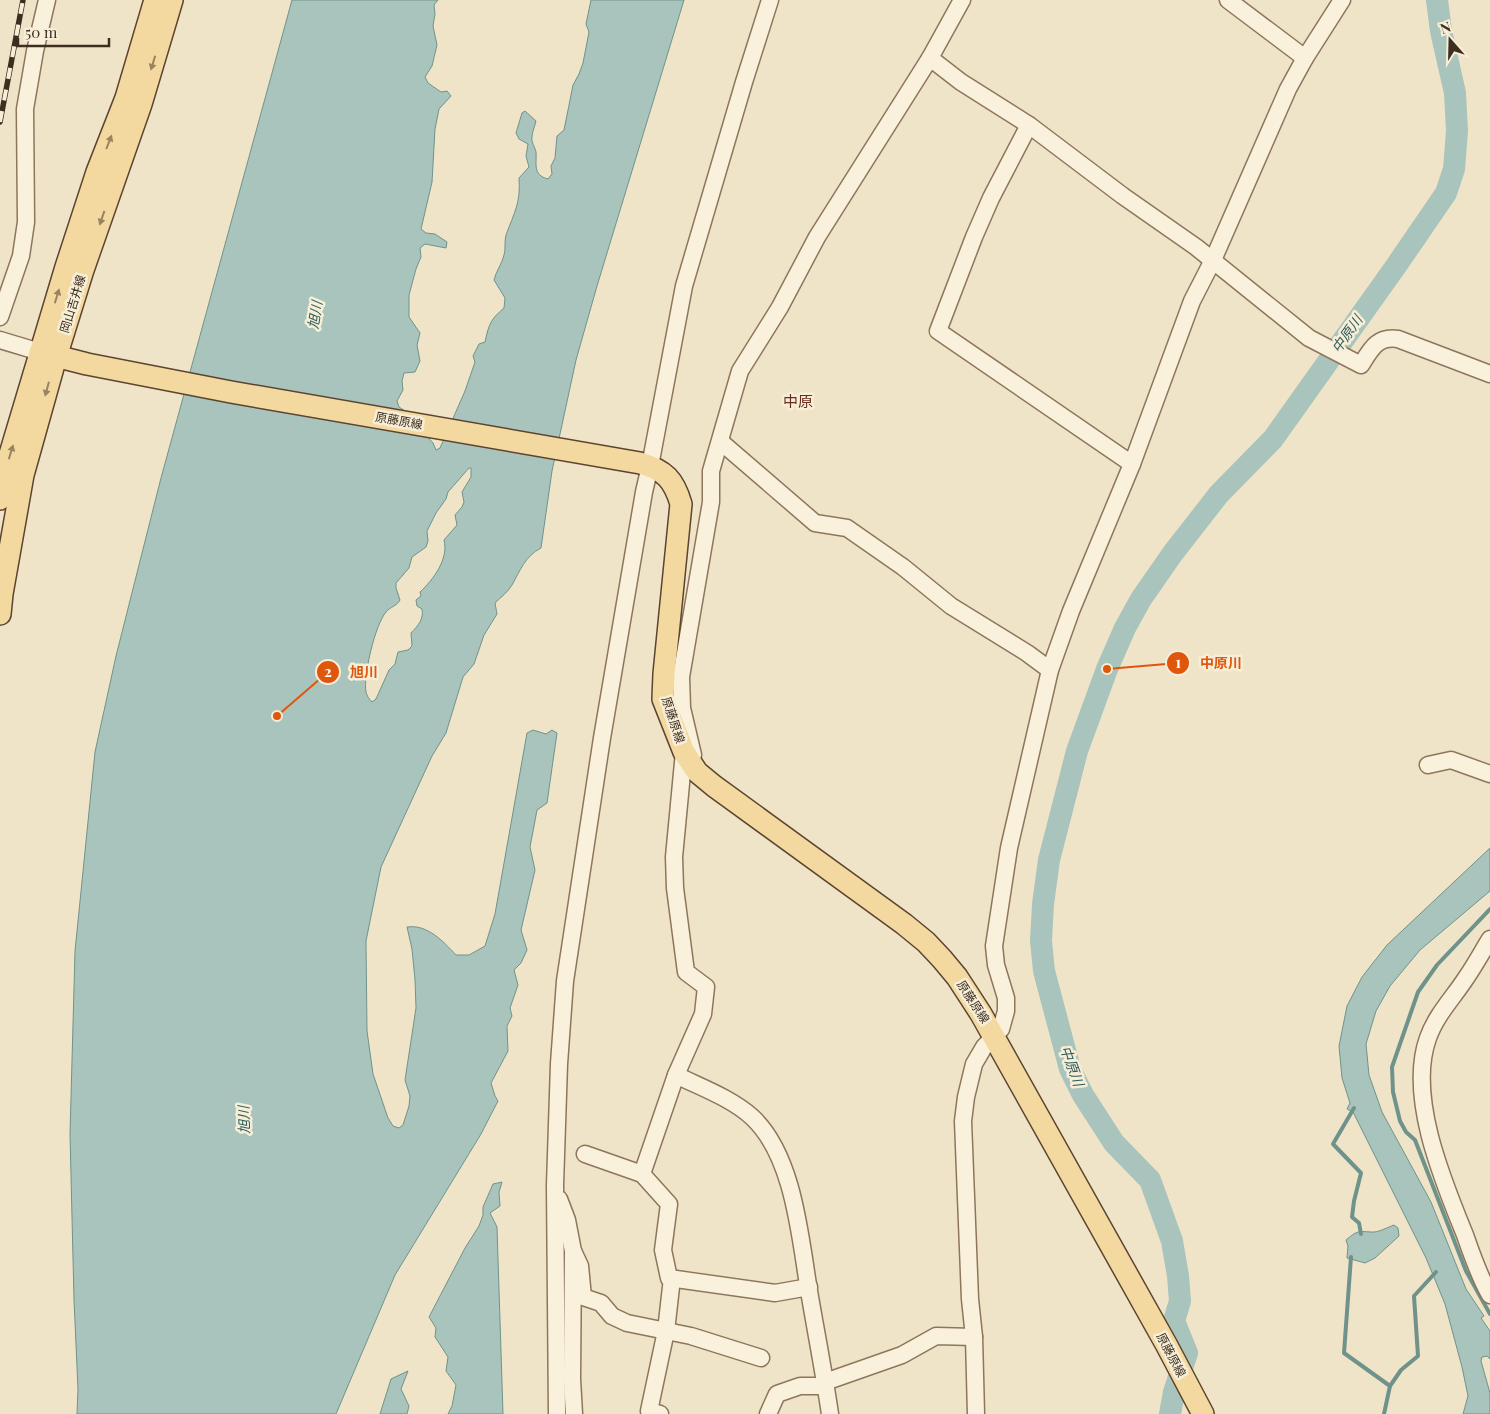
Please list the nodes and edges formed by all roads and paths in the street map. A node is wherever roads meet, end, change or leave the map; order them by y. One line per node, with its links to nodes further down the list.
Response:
1 (47, 0): 12 (street)
2 (155, 0): 14 (main road, 岡山吉井線, one-way to 2)
3 (172, 0): 14 (main road, 岡山吉井線, one-way to 14)
4 (770, 0): 18 (street)
5 (962, 0): 8 (street)
6 (1228, 0): 9 (street)
7 (1342, 0): 9 (street)
8 (930, 58): 10 (street); 16 (street)
9 (1305, 58): 11 (street)
10 (1029, 125): 11 (street); 17 (street)
11 (1213, 260): 15 (street); 17 (street)
12 (0, 317)
13 (0, 340): 14 (street)
14 (48, 354): 18 (main road, 原藤原線); 19 (main road, 岡山吉井線, one-way to 14); 20 (main road, 岡山吉井線, one-way to 20)
15 (1490, 374)
16 (721, 442): 21 (street); 24 (street)
17 (1132, 464): 21 (street)
18 (645, 465): 22 (main road, 原藤原線); 31 (street)
19 (0, 499)
20 (0, 614)
21 (1050, 670): 27 (street)
22 (684, 752): 24 (main road, 原藤原線); 28 (street)
23 (1428, 765): 25 (street)
24 (697, 772): 27 (main road, 原藤原線)
25 (1490, 774)
26 (1490, 939): 35 (street)
27 (994, 1036): 37 (street); 46 (main road, 原藤原線)
28 (676, 1074): 30 (street); 34 (street)
29 (585, 1154): 30 (street)
30 (642, 1174): 33 (street)
31 (554, 1185): 32 (street); 40 (street)
32 (573, 1251): 36 (street); 41 (street)
33 (672, 1278): 34 (street); 36 (street)
34 (808, 1287): 39 (street)
35 (1490, 1294)
36 (666, 1331): 38 (street); 42 (street)
37 (974, 1336): 39 (street); 45 (street)
38 (761, 1358)
39 (826, 1384): 43 (street); 44 (street)
40 (557, 1414)
41 (574, 1414)
42 (660, 1414)
43 (768, 1414)
44 (830, 1414)
45 (976, 1414)
46 (1203, 1414)

